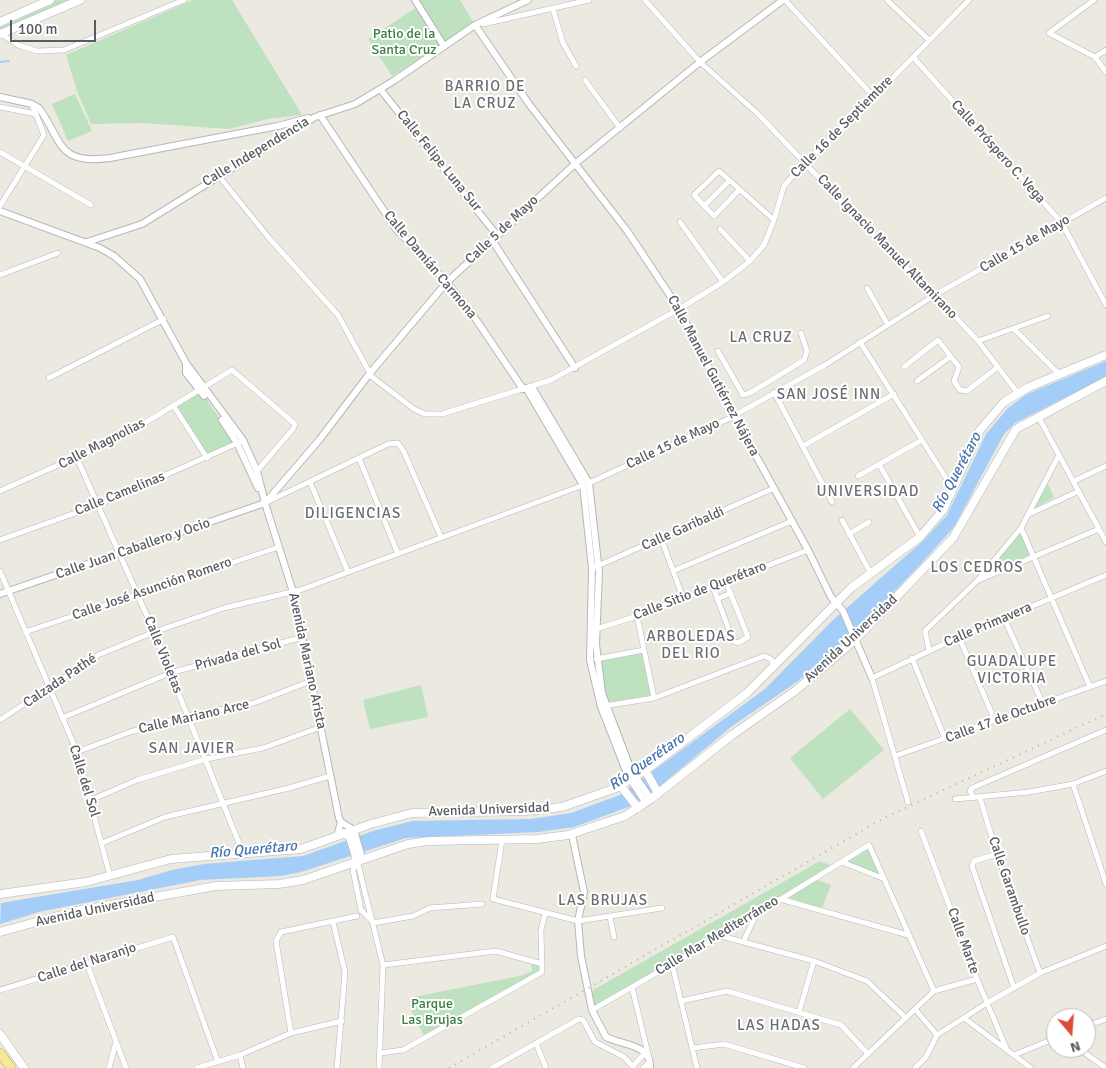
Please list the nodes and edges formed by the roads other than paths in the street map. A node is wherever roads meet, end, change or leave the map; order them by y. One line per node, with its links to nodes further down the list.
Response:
1 (50, 0): 13 (main road)
2 (80, 0): 15 (main road)
3 (184, 0): 15 (street)
4 (415, 0): 17 (street)
5 (528, 0): 14 (street, Calle Independencia)
6 (589, 0): 12 (street)
7 (645, 0): 21 (street, Calle Ignacio Manuel Altamirano)
8 (784, 0): 21 (street, Calle 5 de Mayo); 27 (street)
9 (887, 0): 16 (street)
10 (969, 0): 16 (street, Calle 16 de Septiembre)
11 (1094, 0): 20 (street)
12 (553, 9): 14 (street); 22 (street)
13 (0, 22)
14 (475, 25): 17 (street, Calle Independencia); 35 (street, Calle Manuel Gutiérrez Nájera)
15 (0, 33)
16 (929, 40): 19 (street, Calle 16 de Septiembre)
17 (444, 46): 25 (street, Calle Independencia)
18 (1106, 50): 20 (street)
19 (913, 57): 27 (street, Calle 16 de Septiembre); 47 (street, Calle Próspero C. Vega)
20 (1095, 57): 23 (street)
21 (700, 62): 32 (street, Calle 5 de Mayo); 34 (street, Calle Ignacio Manuel Altamirano)
22 (576, 66)
23 (1106, 72)
24 (585, 80): 32 (street)
25 (380, 89): 31 (street, Calle Independencia); 49 (street, Calle Felipe Luna Sur)
26 (0, 97): 28 (street)
27 (874, 97): 34 (street, Calle 16 de Septiembre)
28 (32, 104): 30 (street); 31 (street)
29 (0, 107): 30 (street)
30 (36, 114): 36 (street)
31 (317, 116): 37 (street, Calle Independencia); 54 (street, Calle Damián Carmona)
32 (620, 128): 35 (street, Calle 5 de Mayo)
33 (0, 152): 36 (street)
34 (804, 162): 45 (street, Calle 16 de Septiembre); 57 (street, Calle Ignacio Manuel Altamirano)
35 (576, 163): 49 (street, Calle 5 de Mayo); 59 (street, Calle Manuel Gutiérrez Nájera)
36 (24, 166): 41 (street); 42 (street)
37 (218, 176): 50 (street, Calle Independencia); 74 (street, Calle 16 de Septiembre)
38 (729, 181): 39 (street); 43 (street); 43 (street)
39 (739, 190): 43 (street); 45 (street)
40 (1106, 198): 47 (street, Calle 15 de Mayo)
41 (91, 205)
42 (0, 206)
43 (704, 206)
44 (0, 211): 50 (street)
45 (774, 220): 52 (street, Calle 16 de Septiembre)
46 (680, 222): 55 (street)
47 (1062, 223): 57 (street, Calle 15 de Mayo); 58 (street, Calle Próspero C. Vega)
48 (720, 229): 52 (street)
49 (494, 237): 54 (street, Calle 5 de Mayo); 72 (street, Calle Felipe Luna Sur)
50 (87, 242): 61 (street)
51 (58, 253): 53 (street)
52 (750, 261): 55 (street, Calle 16 de Septiembre)
53 (0, 275)
54 (447, 282): 74 (street, Calle 5 de Mayo); 81 (street, Calle Damián Carmona)
55 (723, 282): 59 (street, Calle 16 de Septiembre)
56 (868, 288): 62 (street)
57 (935, 295): 62 (street, Calle 15 de Mayo); 65 (street, Calle Ignacio Manuel Altamirano)
58 (1106, 305)
59 (680, 309): 72 (street, Calle 16 de Septiembre); 86 (street, Calle Manuel Gutiérrez Nájera)
60 (1048, 316): 63 (street)
61 (164, 319): 76 (street); 80 (street)
62 (888, 325): 66 (street, Calle 15 de Mayo)
63 (1014, 329): 65 (street); 75 (street)
64 (801, 333): 73 (street)
65 (978, 340): 71 (street, Calle Ignacio Manuel Altamirano)
66 (860, 342): 77 (street, Calle 15 de Mayo); 84 (street)
67 (718, 351): 73 (street)
68 (1106, 355): 75 (main road, Avenida Universidad)
69 (950, 357): 70 (street); 71 (street); 78 (street)
70 (904, 367)
71 (998, 367): 83 (street, Calle Ignacio Manuel Altamirano)
72 (575, 368): 81 (street, Calle 16 de Septiembre)
73 (790, 370): 77 (street)
74 (370, 372): 81 (street, Calle 16 de Septiembre); 107 (street, Calle 5 de Mayo)
75 (1059, 374): 83 (main road, Avenida Universidad)
76 (48, 378)
77 (797, 380): 82 (street, Calle 15 de Mayo)
78 (917, 381)
79 (1106, 381): 87 (main road, Avenida Universidad)
80 (201, 388): 85 (street, Calle Magnolias); 89 (street); 97 (street, Calle Magnolias)
81 (527, 388): 101 (street, Calle Damián Carmona)
82 (774, 392): 86 (street, Calle 15 de Mayo); 90 (street)
83 (1017, 392): 103 (main road, Avenida Universidad)
84 (894, 394): 88 (street); 90 (street)
85 (173, 405): 92 (street, Calle Magnolias); 93 (street)
86 (734, 416): 101 (street, Calle 15 de Mayo); 102 (street, Calle Manuel Gutiérrez Nájera)
87 (1038, 416): 91 (street); 150 (main road, Avenida Universidad)
88 (922, 440): 95 (street); 103 (street)
89 (240, 442): 93 (street, Calle Camelinas); 97 (street); 107 (street)
90 (803, 446): 106 (street)
91 (1059, 455): 99 (street); 109 (street)
92 (77, 458): 104 (street, Calle Magnolias); 108 (street, Calle Violetas)
93 (207, 458): 108 (street, Calle Camelinas)
94 (359, 458): 100 (street); 116 (street); 124 (street)
95 (879, 464): 98 (street); 117 (street)
96 (1106, 466): 99 (street)
97 (257, 471): 107 (street)
98 (858, 476)
99 (1074, 481): 105 (street)
100 (310, 482): 107 (street); 129 (street)
101 (586, 484): 116 (street, Calle 15 de Mayo); 126 (street, Calle Damián Carmona)
102 (774, 488): 111 (street, Calle Manuel Gutiérrez Nájera); 118 (street, Calle Garibaldi)
103 (953, 489): 117 (main road, Avenida Universidad)
104 (0, 491)
105 (1079, 491): 109 (street); 114 (street)
106 (832, 502)
107 (264, 503): 121 (street, Avenida Mariano Arista); 123 (street, Calle Juan Caballero y Ocio)
108 (98, 505): 119 (street, Calle Camelinas); 123 (street, Calle Violetas)
109 (1029, 514): 113 (street)
110 (842, 520): 115 (street)
111 (792, 521): 122 (street, Calle Manuel Gutiérrez Nájera); 128 (street)
112 (869, 522): 115 (street)
113 (1021, 528): 125 (street); 132 (street)
114 (1099, 529): 120 (street); 125 (street)
115 (849, 534): 130 (street)
116 (441, 537): 124 (street, Calle 15 de Mayo)
117 (920, 537): 130 (main road, Avenida Universidad)
118 (661, 538): 126 (street, Calle Garibaldi); 128 (street)
119 (0, 540)
120 (1106, 542)
121 (279, 547): 136 (street, Avenida Mariano Arista); 139 (street, Calle José Asunción Romero)
122 (808, 550): 133 (street, Calle Sitio de Querétaro); 143 (street, Calle Manuel Gutiérrez Nájera)
123 (120, 553): 135 (street, Calle Juan Caballero y Ocio); 139 (street, Calle Violetas)
124 (398, 554): 129 (street, Calle 15 de Mayo)
125 (1034, 555): 132 (street); 141 (street)
126 (595, 567): 146 (street, Calle Damián Carmona)
127 (0, 570): 135 (street, Calle del Sol)
128 (673, 571): 140 (street)
129 (348, 572): 136 (street, Calle 15 de Mayo)
130 (870, 572): 143 (main road, Avenida Universidad)
131 (1106, 575): 141 (street, Calle Primavera)
132 (976, 581): 153 (street)
133 (726, 582): 134 (street, Calle Sitio de Querétaro); 137 (street)
134 (713, 587): 140 (street, Calle Sitio de Querétaro); 142 (street)
135 (8, 591): 138 (street, Calle Juan Caballero y Ocio); 147 (street, Calle del Sol)
136 (293, 592): 148 (street, Calzada Pathé); 149 (street, Avenida Mariano Arista)
137 (731, 593): 142 (street); 142 (street)
138 (0, 594)
139 (138, 594): 147 (street, Calle José Asunción Romero); 148 (street, Calle Violetas)
140 (682, 596): 144 (street, Calle Sitio de Querétaro)
141 (1053, 597): 145 (street, Calle Primavera); 161 (street)
142 (717, 599)
143 (835, 604): 150 (street, Calle Manuel Gutiérrez Nájera); 156 (main road, Avenida Universidad)
144 (637, 616): 146 (street, Calle Sitio de Querétaro); 152 (street)
145 (1004, 618): 151 (street, Calle Primavera); 164 (street)
146 (593, 629): 155 (street, Calle Damián Carmona); 165 (street, Calle Damián Carmona)
147 (25, 632): 162 (street, Calle del Sol)
148 (154, 632): 157 (street, Calle Violetas); 162 (street, Calzada Pathé)
149 (303, 637): 157 (street, Privada del Sol); 159 (street, Avenida Mariano Arista)
150 (854, 637): 158 (street); 182 (main road, Avenida Universidad)
151 (958, 637): 153 (street, Calle Primavera); 169 (street)
152 (644, 650): 155 (street); 163 (street)
153 (929, 650): 154 (street, Calle Primavera)
154 (912, 658): 158 (street, Calle Primavera); 172 (street)
155 (596, 659): 165 (street, Calle Damián Carmona)
156 (775, 666): 163 (street); 177 (main road, Avenida Universidad)
157 (170, 673): 166 (street, Calle Violetas); 167 (street, Privada del Sol)
158 (872, 678): 174 (street)
159 (311, 681): 166 (street, Calle Mariano Arce); 170 (street, Avenida Mariano Arista)
160 (1106, 681): 161 (street, Calle 17 de Octubre)
161 (1090, 687): 164 (street, Calle 17 de Octubre)
162 (49, 688): 167 (street, Calle del Sol); 168 (street, Calzada Pathé)
163 (654, 698): 165 (street)
164 (1042, 704): 169 (street, Calle 17 de Octubre)
165 (603, 706): 179 (street, Calle Damián Carmona)
166 (188, 716): 173 (street, Calle Mariano Arce); 175 (street, Calle Violetas)
167 (62, 718): 173 (street, Calle del Sol)
168 (0, 720)
169 (995, 721): 172 (street, Calle 17 de Octubre)
170 (321, 727): 175 (street); 178 (street, Avenida Mariano Arista)
171 (1106, 730): 183 (street)
172 (945, 739): 174 (street, Calle 17 de Octubre)
173 (77, 752): 186 (street, Calle del Sol)
174 (895, 756): 188 (street)
175 (206, 759): 186 (street); 187 (street, Calle Violetas)
176 (1106, 771): 180 (street)
177 (646, 773): 179 (main road, Avenida Universidad); 182 (main road)
178 (330, 776): 187 (street); 190 (street, Avenida Mariano Arista)
179 (633, 780): 181 (main road, Avenida Universidad); 184 (street, Calle Damián Carmona)
180 (1073, 784): 183 (street); 202 (street)
181 (623, 788): 189 (main road); 192 (main road, Avenida Universidad)
182 (657, 792): 184 (main road, Avenida Universidad)
183 (977, 798): 185 (street); 197 (street, Calle Garambullo)
184 (647, 799): 189 (main road, Avenida Universidad)
185 (955, 799)
186 (91, 800): 195 (street, Calle del Sol)
187 (224, 802): 195 (street); 196 (street, Calle Violetas)
188 (908, 802)
189 (636, 806): 193 (main road, Avenida Universidad)
190 (341, 822): 192 (street, Avenida Mariano Arista); 192 (street)
191 (921, 830): 226 (street, Calle Marte)
192 (348, 835): 196 (main road, Avenida Universidad); 198 (main road)
193 (572, 835): 194 (main road, Avenida Universidad); 211 (street)
194 (502, 840): 198 (main road, Avenida Universidad); 208 (street)
195 (102, 843): 200 (street, Calle del Sol)
196 (243, 853): 200 (main road, Avenida Universidad)
197 (997, 854): 225 (street, Calle Garambullo); 228 (street)
198 (360, 855): 213 (street); 213 (street); 214 (main road, Avenida Universidad)
199 (842, 862): 201 (street); 201 (street, Calle Mar Mediterráneo); 204 (street, Calle Mar Mediterráneo)
200 (110, 876): 203 (main road, Avenida Universidad)
201 (882, 878): 215 (street, Calle Mar Mediterráneo)
202 (1106, 884)
203 (0, 894)
204 (780, 899): 207 (street, Calle Mar Mediterráneo); 215 (street)
205 (482, 904): 213 (street)
206 (662, 908): 210 (street)
207 (757, 912): 216 (street, Calle Mar Mediterráneo); 218 (street)
208 (545, 914): 211 (street); 222 (street)
209 (357, 916): 212 (street)
210 (610, 917): 211 (street); 217 (street)
211 (578, 921): 234 (street)
212 (333, 922): 238 (street); 240 (street)
213 (373, 923): 224 (street)
214 (0, 932)
215 (908, 935): 230 (street, Calle Mar Mediterráneo)
216 (721, 936): 218 (street); 223 (street, Calle Mar Mediterráneo)
217 (614, 937)
218 (742, 942): 220 (street)
219 (1106, 946): 225 (street)
220 (814, 961): 235 (street); 236 (street)
221 (87, 964): 229 (street, Calle del Naranjo); 242 (street); 254 (street, Calle del Naranjo)
222 (542, 964): 224 (street); 248 (street)
223 (672, 964): 227 (street, Calle Mar Mediterráneo); 231 (street)
224 (383, 965): 248 (street)
225 (1040, 973): 228 (street)
226 (977, 979): 230 (street); 232 (street, Calle Marte)
227 (632, 987): 234 (street, Calle Mar Mediterráneo); 255 (street)
228 (1014, 988): 232 (street)
229 (0, 990)
230 (934, 991): 233 (street)
231 (681, 1001): 235 (street); 245 (street)
232 (987, 1003): 237 (street); 246 (street, Calle Marte)
233 (914, 1009): 236 (street); 241 (street)
234 (592, 1010): 249 (street)
235 (799, 1012): 250 (street)
236 (906, 1018): 250 (street)
237 (964, 1018): 241 (street); 246 (street, Calle Marte)
238 (342, 1021): 240 (street); 263 (street)
239 (0, 1034): 258 (main road)
240 (291, 1034): 251 (street)
241 (937, 1035): 271 (street)
242 (116, 1042): 259 (street); 260 (street)
243 (1046, 1042): 252 (street)
244 (536, 1043): 256 (street); 265 (street); 266 (street)
245 (693, 1048): 268 (street); 269 (street)
246 (1008, 1050): 252 (street, Calle Marte)
247 (0, 1053): 257 (highway)
248 (380, 1053): 264 (street)
249 (645, 1053): 255 (street); 256 (street)
250 (868, 1054): 270 (street)
251 (240, 1055): 254 (street); 262 (street)
252 (1014, 1055): 272 (street, Calle Marte)
253 (1092, 1058): 273 (street)
254 (218, 1062): 261 (street)
255 (650, 1065): 267 (street)
256 (633, 1067)
257 (11, 1068)
258 (24, 1068)
259 (109, 1068)
260 (126, 1068)
261 (197, 1068)
262 (244, 1068)
263 (337, 1068)
264 (379, 1068)
265 (492, 1068)
266 (546, 1068)
267 (643, 1068)
268 (697, 1068)
269 (804, 1068)
270 (853, 1068)
271 (915, 1068)
272 (1031, 1068)
273 (1106, 1068)

